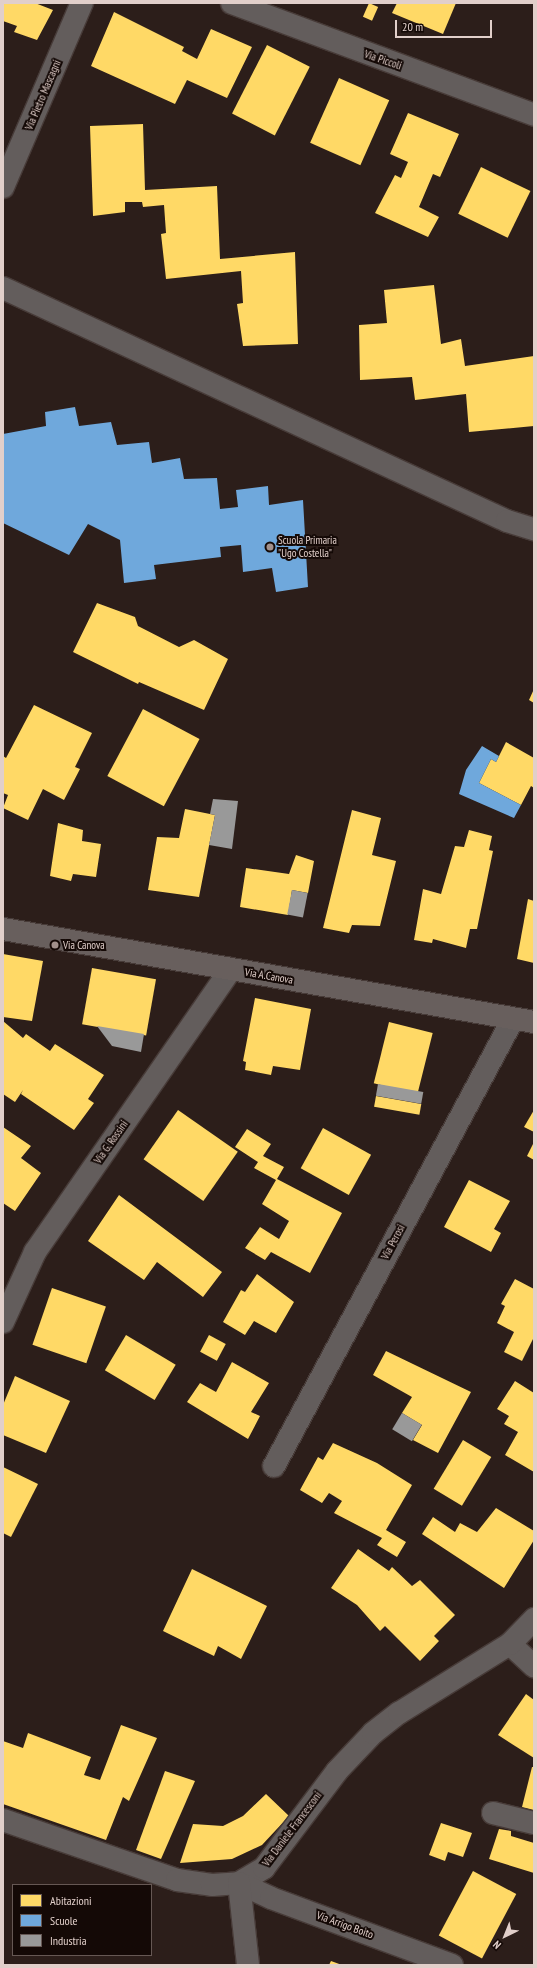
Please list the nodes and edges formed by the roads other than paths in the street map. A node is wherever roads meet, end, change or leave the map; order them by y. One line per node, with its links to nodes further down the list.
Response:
1 (82, 3): 4 (street, Via Pietro Mascagni)
2 (232, 3): 3 (street, Via Piccoli)
3 (534, 115)
4 (3, 187)
5 (3, 288): 6 (street)
6 (534, 528)
7 (3, 929): 8 (street, Via A.Canova)
8 (231, 969): 9 (street, Via A.Canova); 10 (street, Via G. Rossini)
9 (524, 1020): 11 (street, Via Perosi)
10 (3, 1322)
11 (274, 1466)
12 (534, 1619): 13 (street, Via Daniele Francesconi)
13 (510, 1644): 14 (street); 18 (street, Via Daniele Francesconi)
14 (534, 1666)
15 (493, 1813): 17 (street)
16 (3, 1820): 18 (street, Via Daniele Francesconi)
17 (534, 1823)
18 (240, 1883): 19 (street); 20 (street, Via Arrigo Boito)
19 (248, 1965)
20 (452, 1965)

